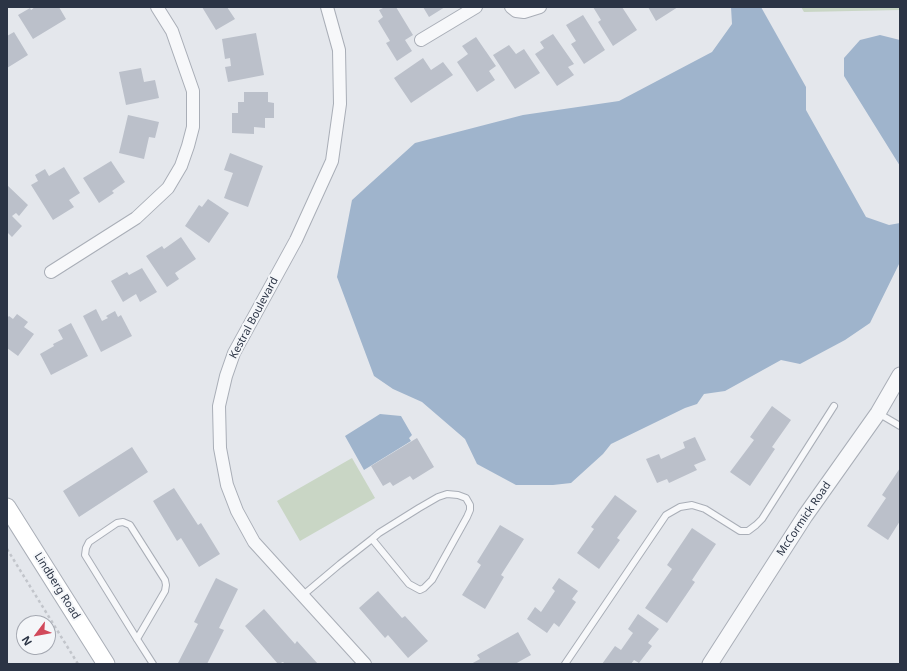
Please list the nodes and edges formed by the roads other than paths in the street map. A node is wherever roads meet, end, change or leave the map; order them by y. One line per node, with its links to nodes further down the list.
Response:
1 (157, 7): 7 (street)
2 (327, 7): 14 (street, Kestral Boulevard)
3 (476, 7): 6 (street)
4 (511, 7): 5 (street)
5 (540, 7)
6 (421, 40)
7 (51, 272)
8 (900, 375): 10 (street, McCormick Road)
9 (834, 406): 19 (lane)
10 (878, 413): 11 (lane); 20 (street, McCormick Road)
11 (900, 426)
12 (7, 507): 16 (main road, Lindberg Road)
13 (372, 539): 13 (lane); 14 (lane)
14 (302, 596): 18 (street, Kestral Boulevard)
15 (137, 639): 15 (lane); 17 (lane)
16 (106, 664)
17 (153, 664)
18 (365, 664)
19 (565, 664)
20 (710, 664)

